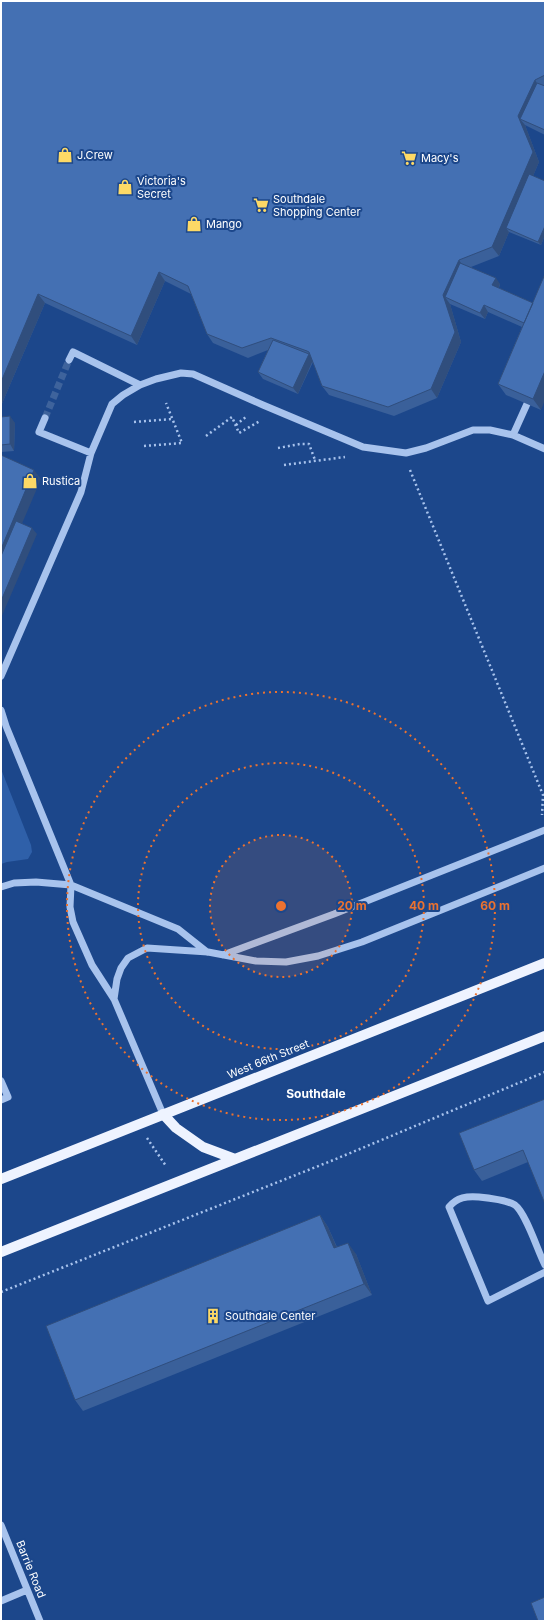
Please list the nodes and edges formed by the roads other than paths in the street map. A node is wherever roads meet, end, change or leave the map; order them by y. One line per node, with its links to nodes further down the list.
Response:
1 (69, 360): 2 (street)
2 (140, 385): 5 (street); 7 (street)
3 (533, 390): 5 (street)
4 (45, 418): 7 (street)
5 (513, 435): 6 (street)
6 (545, 449)
7 (91, 453): 8 (street)
8 (1, 676)
9 (1, 710): 10 (street)
10 (3, 726): 13 (street)
11 (543, 831): 16 (street)
12 (545, 868): 16 (street)
13 (71, 885): 14 (street); 15 (street); 18 (street)
14 (1, 886)
15 (208, 952): 16 (street); 18 (street)
16 (222, 955)
17 (545, 963): 22 (main road, West 66th Street)
18 (114, 999): 22 (street)
19 (545, 1036): 23 (main road)
20 (1, 1081): 21 (street)
21 (1, 1100)
22 (163, 1114): 23 (main road); 24 (main road, West 66th Street)
23 (234, 1159): 25 (main road)
24 (1, 1179)
25 (1, 1252)
26 (545, 1265): 27 (street)
27 (545, 1272)
28 (1, 1525): 29 (street, Barrie Road)
29 (27, 1590): 30 (street); 31 (street, Barrie Road)
30 (1, 1601)
31 (40, 1621)

